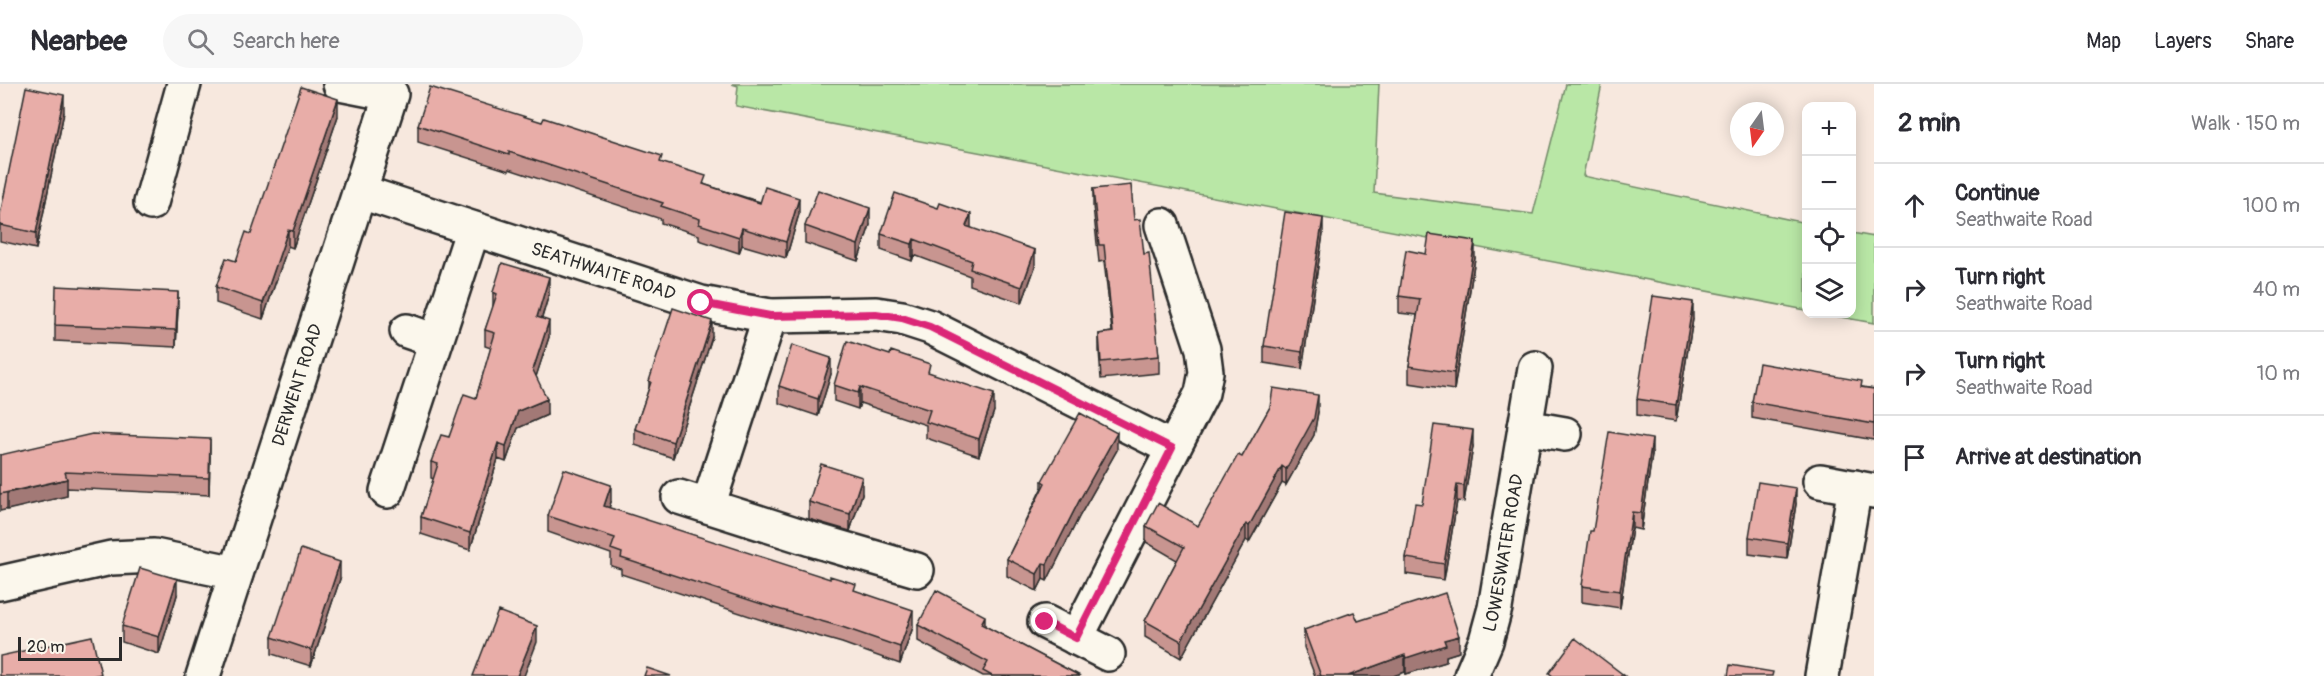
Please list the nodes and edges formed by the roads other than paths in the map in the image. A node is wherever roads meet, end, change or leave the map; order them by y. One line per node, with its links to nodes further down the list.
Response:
1 (184, 84): 4 (street)
2 (340, 84): 3 (street, DERWENT ROAD)
3 (360, 192): 6 (street, SEATHWAITE ROAD); 16 (street, DERWENT ROAD)
4 (151, 204)
5 (1162, 225): 11 (street)
6 (472, 229): 7 (street, SEATHWAITE ROAD); 14 (street)
7 (770, 316): 11 (street, SEATHWAITE ROAD); 15 (street)
8 (1535, 368): 9 (street, LOWESWATER ROAD)
9 (1526, 427): 10 (street); 22 (street, LOWESWATER ROAD)
10 (1565, 434)
11 (1172, 448): 19 (street)
12 (1820, 481): 13 (street)
13 (1864, 489): 23 (street)
14 (387, 491)
15 (917, 570)
16 (236, 573): 17 (street); 21 (street, DERWENT ROAD)
17 (0, 583)
18 (1045, 622): 19 (street)
19 (1076, 638): 20 (street)
20 (1108, 654)
21 (203, 676)
22 (1472, 676)
23 (1822, 676)

